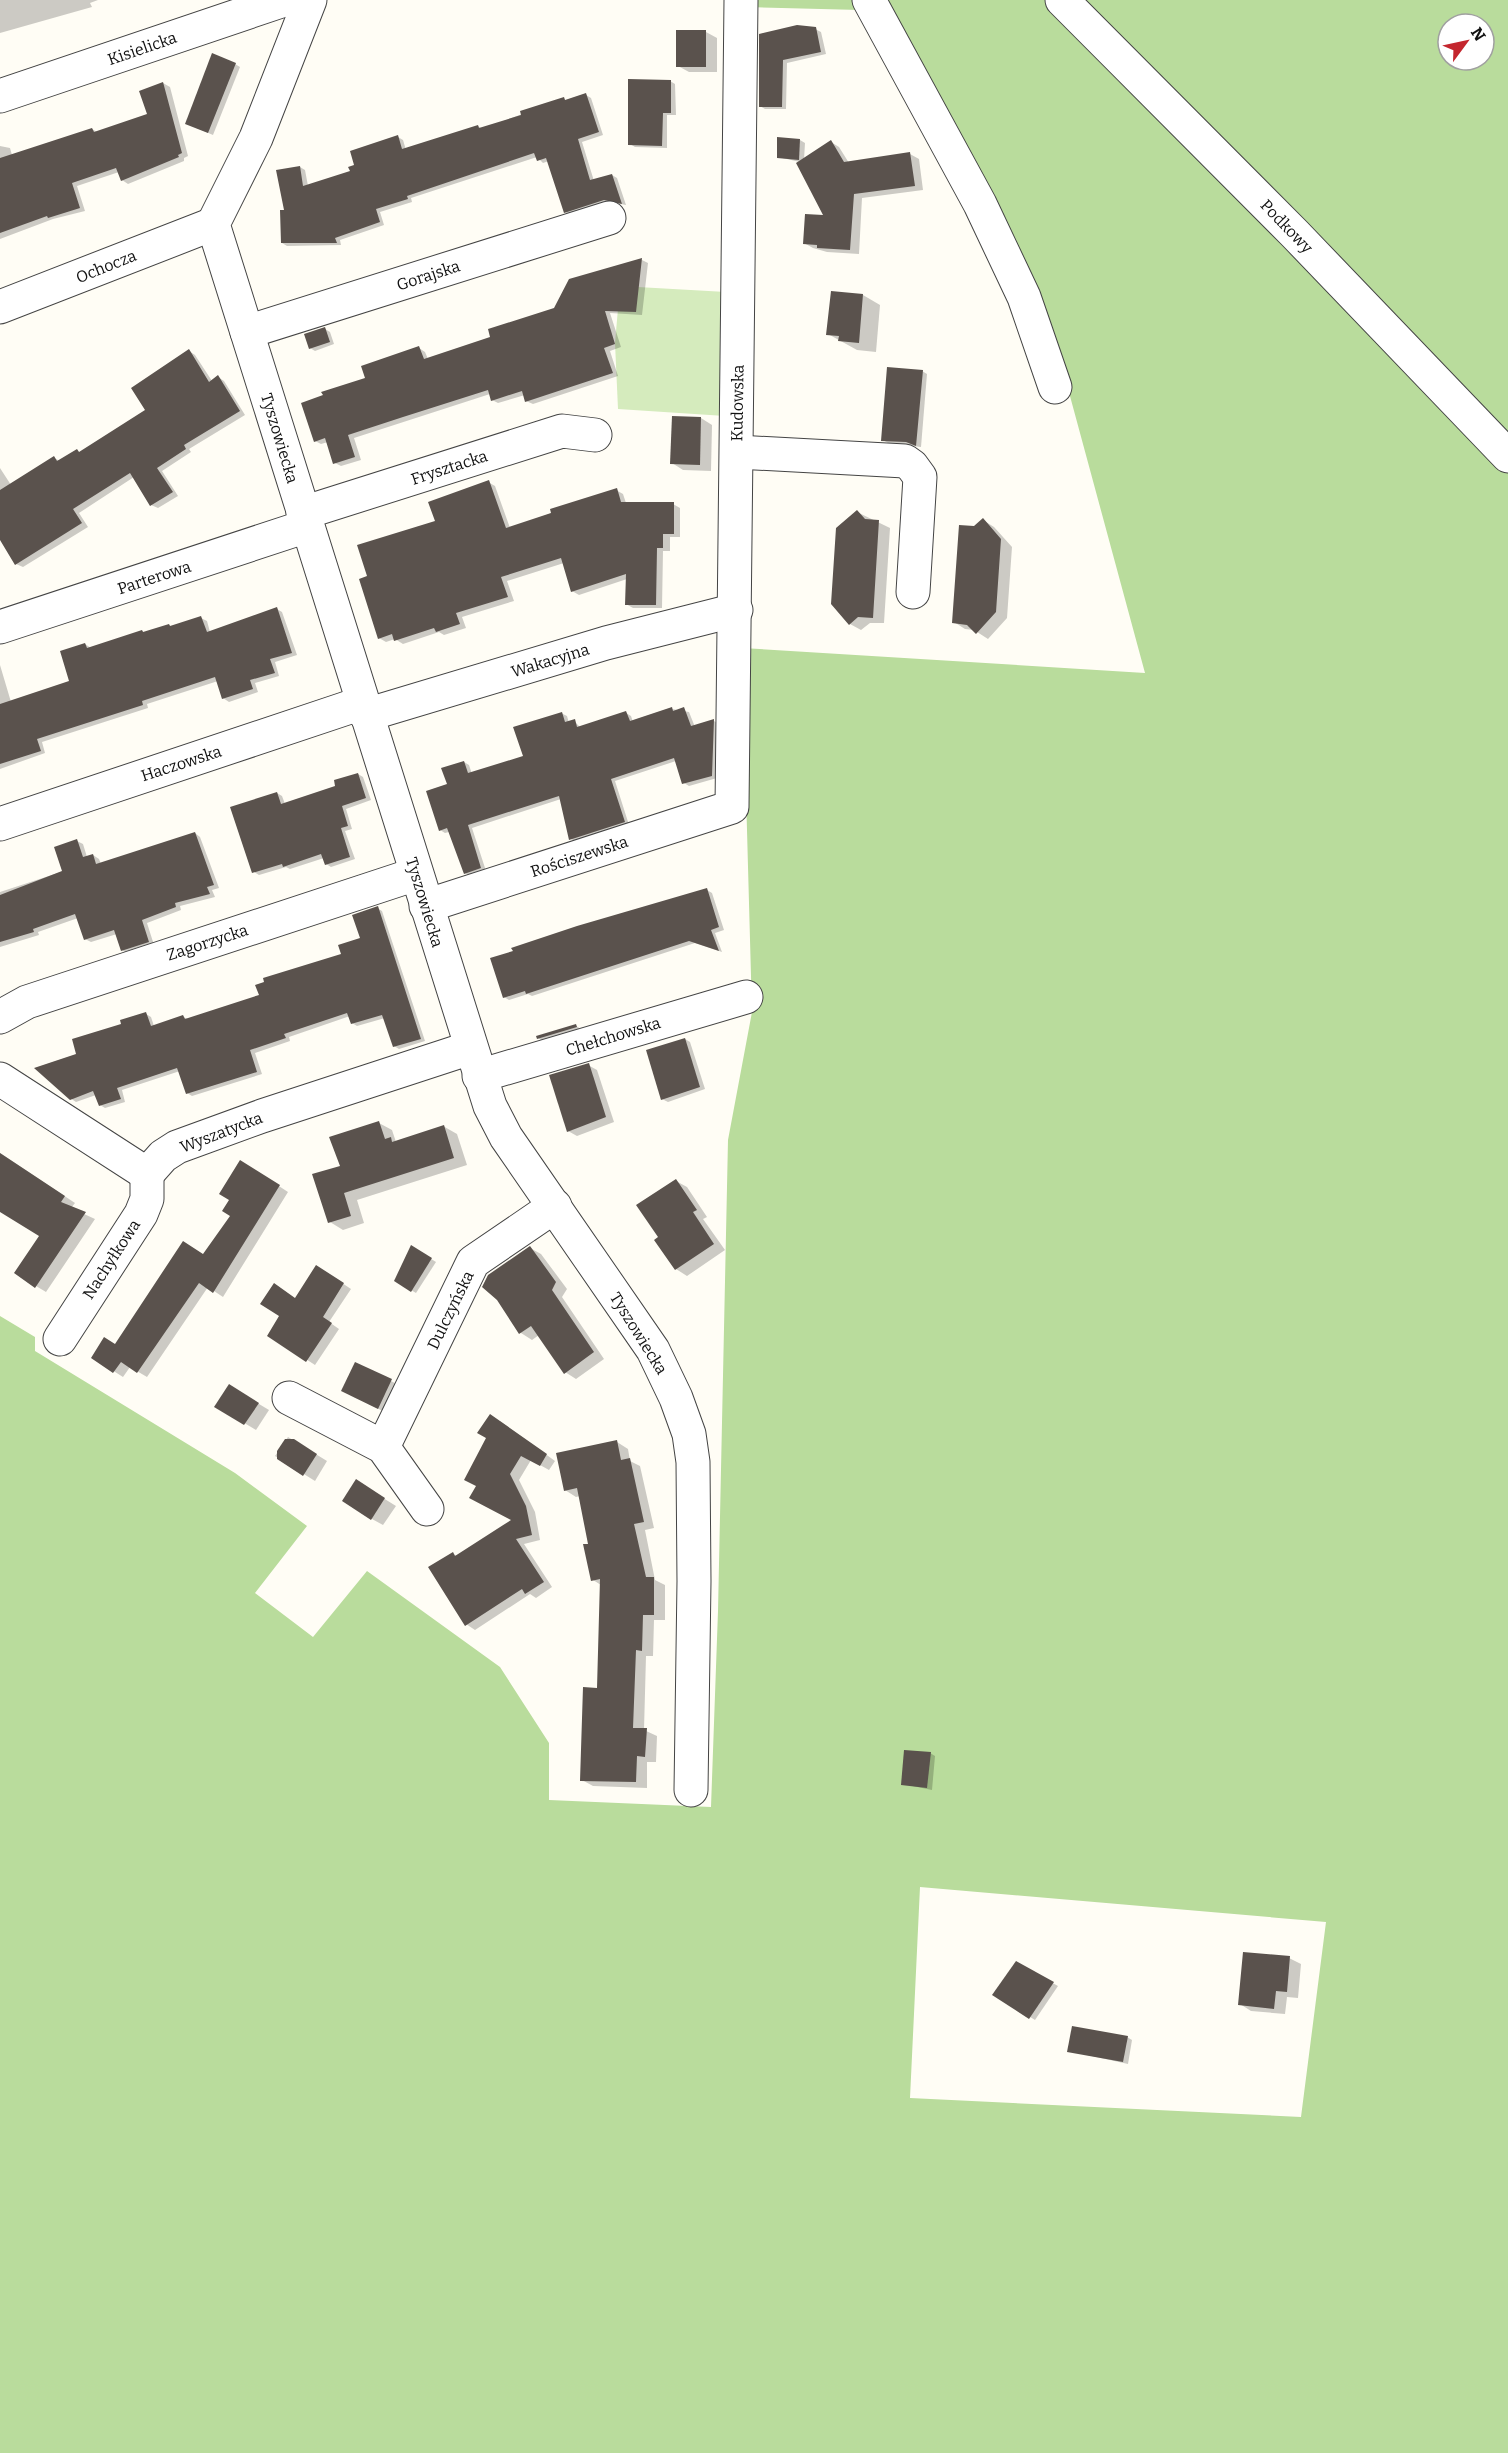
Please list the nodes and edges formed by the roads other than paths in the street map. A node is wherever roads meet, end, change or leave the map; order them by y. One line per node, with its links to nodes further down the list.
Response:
1 (284, 0): 6 (street, Kisielicka)
2 (310, 0): 8 (street)
3 (741, 0): 13 (street, Kudowska)
4 (869, 0): 11 (street)
5 (1062, 0): 14 (street, Podkowy)
6 (0, 96)
7 (609, 218): 10 (street, Gorajska)
8 (213, 224): 9 (street, Ochocza); 10 (street, Tyszowiecka)
9 (0, 308)
10 (247, 333): 15 (street, Tyszowiecka)
11 (1055, 387)
12 (595, 435): 15 (street, Frysztacka)
13 (737, 452): 16 (street); 17 (street, Kudowska)
14 (1508, 456)
15 (305, 520): 18 (street, Parterowa); 19 (street, Tyszowiecka)
16 (913, 592)
17 (736, 610): 19 (street, Wakacyjna); 20 (street, Kudowska)
18 (0, 627)
19 (364, 709): 21 (street, Haczowska); 22 (street, Tyszowiecka)
20 (732, 807): 23 (street, Rościszewska)
21 (0, 824)
22 (416, 874): 23 (street, Tyszowiecka); 25 (street, Zagorzycka)
23 (426, 906): 26 (street, Tyszowiecka)
24 (746, 996): 26 (street, Chełchowska)
25 (0, 1017)
26 (475, 1062): 28 (street, Wyszatycka); 29 (street, Tyszowiecka)
27 (0, 1079): 28 (street)
28 (147, 1174): 30 (street, Nachyłkowa)
29 (555, 1206): 32 (street, Dulczyńska); 34 (street, Tyszowiecka)
30 (60, 1338)
31 (289, 1398): 32 (street)
32 (384, 1447): 33 (street)
33 (428, 1509)
34 (691, 1790)

